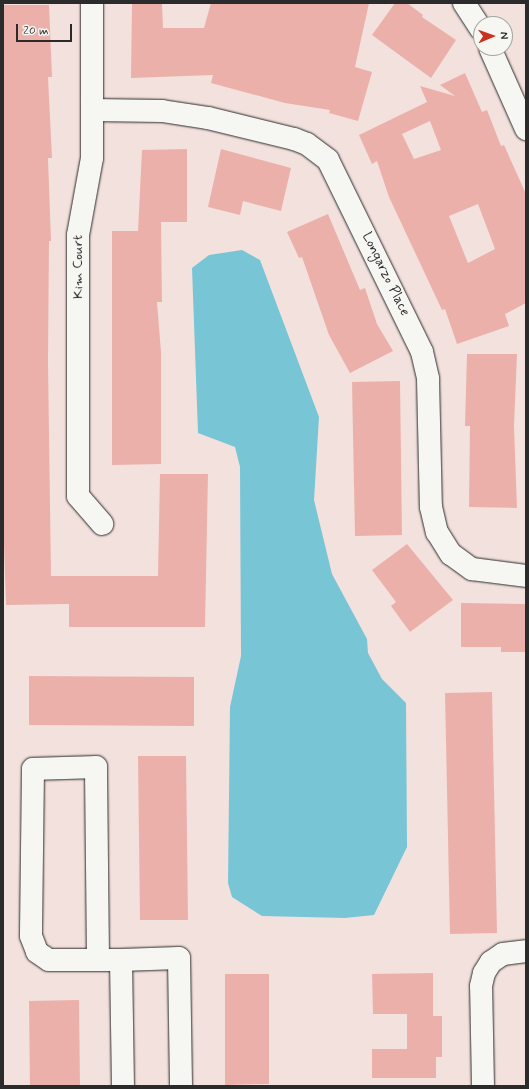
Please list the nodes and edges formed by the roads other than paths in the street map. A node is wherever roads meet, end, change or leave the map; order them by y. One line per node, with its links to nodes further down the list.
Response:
1 (92, 3): 5 (street, Kim Court)
2 (464, 3): 3 (street)
3 (473, 17)
4 (494, 56): 6 (street)
5 (92, 110): 7 (street, Kim Court); 8 (street, Longarzo Place)
6 (526, 129)
7 (102, 524)
8 (526, 576)
9 (526, 951): 14 (street)
10 (98, 960): 10 (street); 11 (street)
11 (121, 960): 12 (street); 13 (street)
12 (123, 1086)
13 (181, 1086)
14 (483, 1086)

